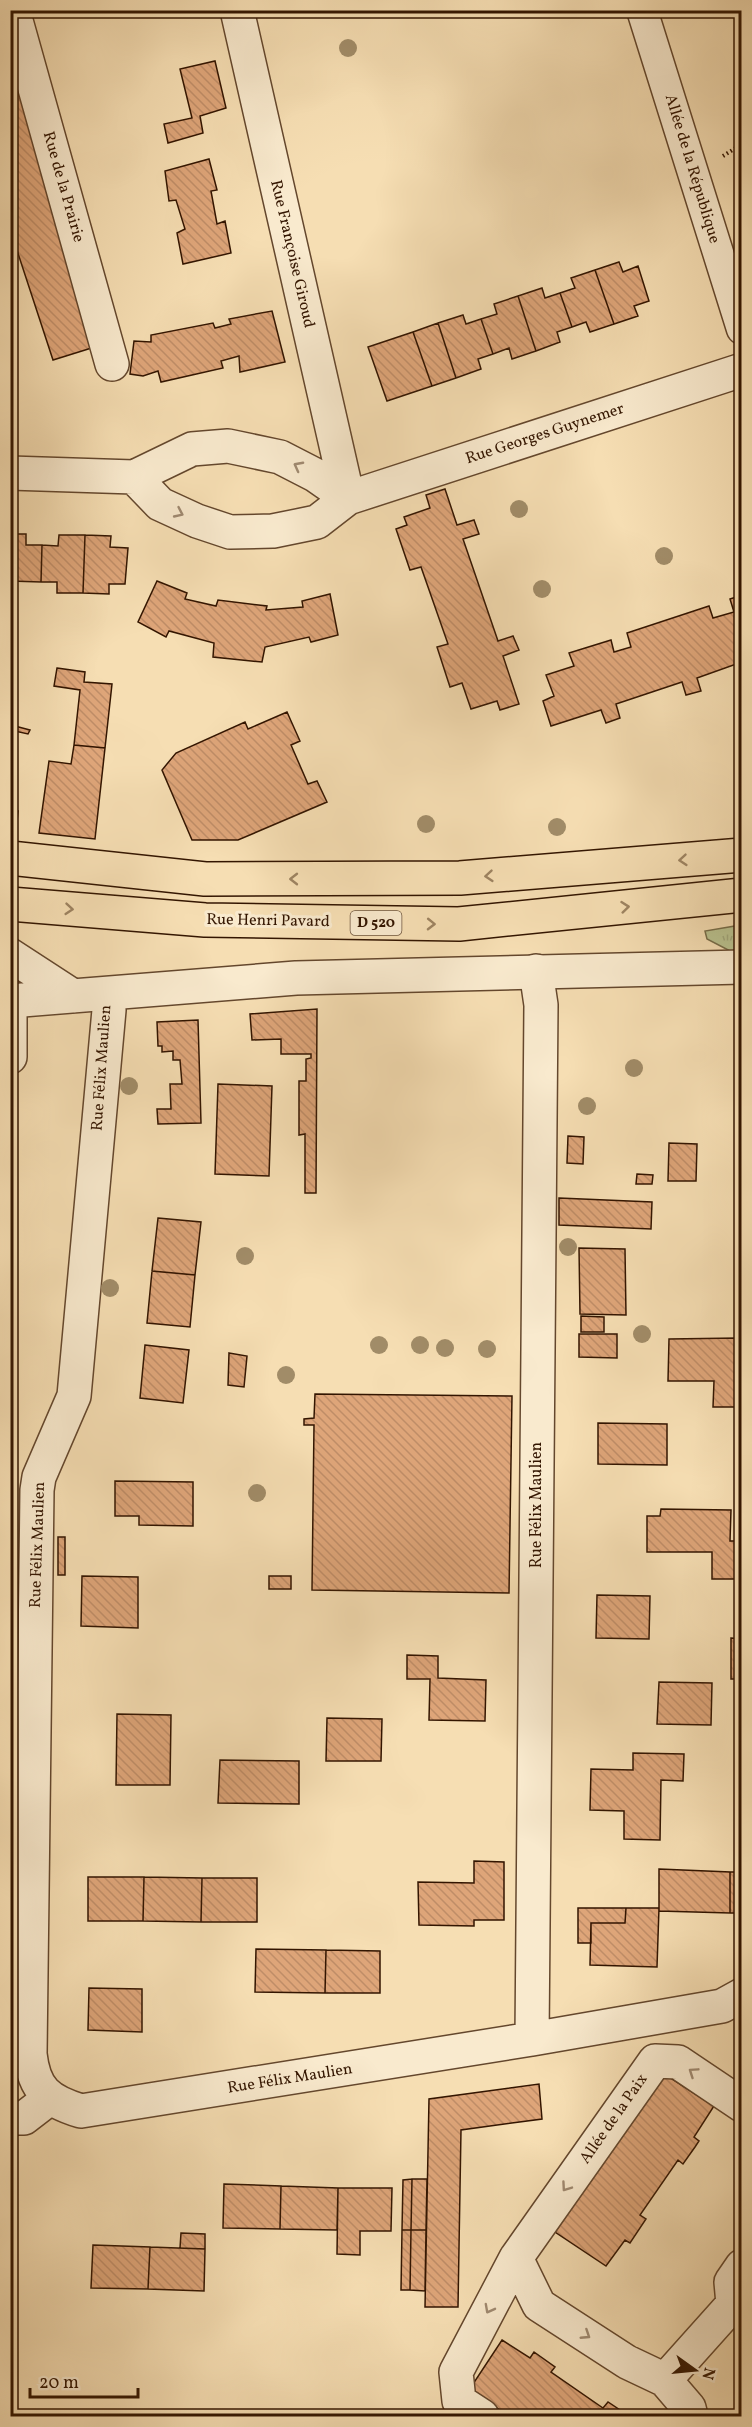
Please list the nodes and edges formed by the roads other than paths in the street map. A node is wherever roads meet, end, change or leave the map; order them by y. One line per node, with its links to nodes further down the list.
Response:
1 (13, 10): 5 (street, Rue de la Prairie)
2 (237, 10): 9 (street, Rue Françoise Giroud)
3 (642, 10): 4 (street, Allée de la République)
4 (741, 328)
5 (112, 364)
6 (741, 370): 9 (street, Rue Georges Guynemer)
7 (10, 473): 8 (street)
8 (134, 477): 9 (street, one-way to 8); 9 (street, one-way to 9)
9 (348, 498)
10 (741, 855): 11 (main road, one-way to 11)
11 (10, 858)
12 (741, 895): 13 (main road, Rue Henri Pavard / D 520, one-way to 12)
13 (10, 903)
14 (10, 955): 18 (street)
15 (741, 967): 16 (street)
16 (536, 971): 17 (street); 23 (street, Rue Félix Maulien)
17 (107, 994): 18 (street); 24 (street, Rue Félix Maulien)
18 (73, 996): 19 (street)
19 (10, 1001)
20 (10, 1008): 21 (street)
21 (10, 1057)
22 (741, 1995): 23 (street, Rue Félix Maulien)
23 (532, 2039): 24 (street, Rue Félix Maulien)
24 (50, 2098): 26 (street)
25 (741, 2105): 27 (street, Allée de la Paix, one-way to 27)
26 (10, 2118)
27 (516, 2258): 30 (street, one-way to 30); 31 (street, Allée de la Paix, one-way to 31)
28 (741, 2266): 29 (street)
29 (737, 2306): 30 (street)
30 (665, 2380): 32 (street)
31 (482, 2416)
32 (691, 2416)

